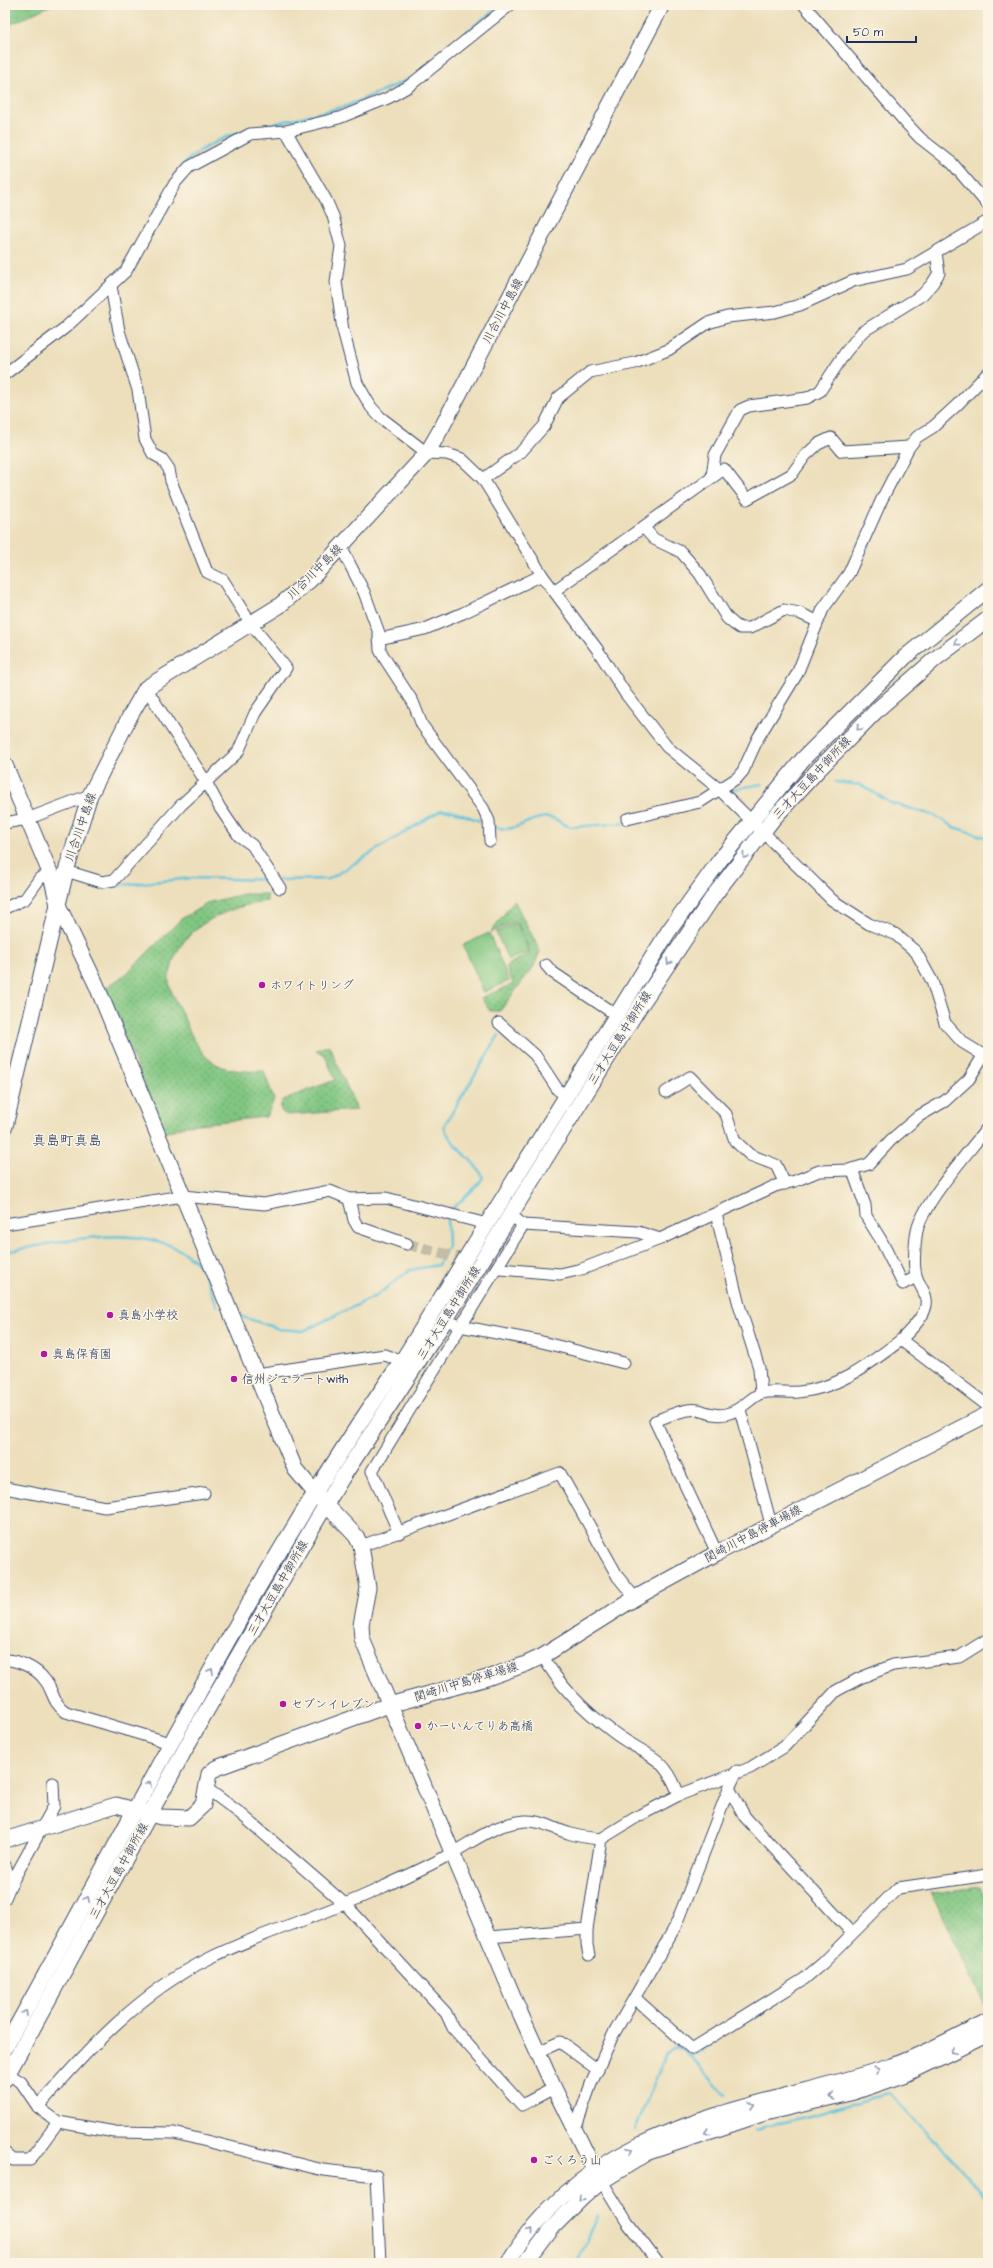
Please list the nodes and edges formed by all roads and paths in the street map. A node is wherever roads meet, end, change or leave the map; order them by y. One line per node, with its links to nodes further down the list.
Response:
1 (510, 5): 4 (street)
2 (662, 5): 12 (main road, 川合川中島線)
3 (804, 5): 5 (street)
4 (286, 131): 8 (street); 12 (street)
5 (988, 205)
6 (988, 221): 7 (street)
7 (936, 253): 13 (street); 14 (street)
8 (111, 286): 10 (street); 22 (street)
9 (988, 373): 11 (street)
10 (5, 374)
11 (909, 447): 13 (street); 21 (street)
12 (427, 453): 14 (street); 16 (main road, 川合川中島線)
13 (712, 476): 15 (street)
14 (483, 479): 17 (street)
15 (644, 528): 19 (street); 21 (street)
16 (341, 547): 22 (main road, 川合川中島線); 23 (street)
17 (542, 575): 19 (street); 23 (street)
18 (988, 589): 31 (main road, 三才大豆島中御所線)
19 (554, 591): 27 (street)
20 (988, 620): 33 (main road, 三才大豆島中御所線, one-way to 33)
21 (817, 621): 27 (street)
22 (251, 624): 24 (main road, 川合川中島線); 26 (street)
23 (379, 639): 34 (street)
24 (146, 688): 26 (street); 28 (main road, 川合川中島線)
25 (5, 766): 29 (main road)
26 (206, 782): 35 (street); 37 (street)
27 (719, 789): 30 (street); 31 (street)
28 (90, 795): 29 (street); 35 (main road, 川合川中島線)
29 (27, 819): 32 (street); 36 (main road)
30 (627, 819)
31 (752, 822): 33 (street); 41 (main road, 三才大豆島中御所線)
32 (5, 824)
33 (764, 833): 43 (street); 52 (main road, 三才大豆島中御所線, one-way to 52)
34 (490, 841)
35 (66, 871): 38 (main road, 川合川中島線)
36 (51, 875): 38 (main road); 39 (street)
37 (277, 883)
38 (58, 905): 46 (main road, 川合川中島線); 50 (main road)
39 (5, 908)
40 (546, 965): 41 (street)
41 (616, 1015): 45 (main road, 三才大豆島中御所線)
42 (499, 1023): 45 (street)
43 (986, 1057): 48 (street)
44 (666, 1092): 49 (street)
45 (566, 1095): 55 (main road, 三才大豆島中御所線)
46 (5, 1126)
47 (988, 1127): 60 (street)
48 (852, 1169): 49 (street); 60 (street)
49 (785, 1184): 53 (street)
50 (182, 1196): 51 (street); 54 (street); 66 (main road)
51 (349, 1199): 55 (street); 58 (street)
52 (510, 1214): 56 (street); 61 (main road, 三才大豆島中御所線)
53 (716, 1214): 57 (street); 67 (street)
54 (5, 1224)
55 (487, 1224): 64 (main road, 三才大豆島中御所線)
56 (523, 1226): 57 (street); 62 (street)
57 (660, 1239): 59 (street)
58 (407, 1244)
59 (500, 1269)
60 (916, 1277): 63 (street)
61 (446, 1320): 62 (street); 74 (main road, 三才大豆島中御所線)
62 (460, 1326): 65 (street); 76 (street)
63 (901, 1340): 67 (street); 68 (street)
64 (402, 1361): 66 (street); 73 (main road, 三才大豆島中御所線)
65 (624, 1363)
66 (256, 1374): 73 (main road)
67 (761, 1393): 69 (street)
68 (988, 1406)
69 (740, 1410): 75 (street); 78 (street)
70 (988, 1414): 75 (main road, 関崎川中島停車場線)
71 (5, 1488): 72 (street)
72 (204, 1493)
73 (316, 1494): 74 (main road); 84 (main road, 三才大豆島中御所線, one-way to 73)
74 (326, 1505): 77 (main road); 91 (main road, 三才大豆島中御所線)
75 (771, 1524): 78 (main road, 関崎川中島停車場線)
76 (399, 1533): 77 (street); 79 (street)
77 (361, 1546): 83 (main road)
78 (717, 1553): 79 (main road, 関崎川中島停車場線)
79 (635, 1598): 81 (main road, 関崎川中島停車場線)
80 (988, 1639): 85 (street)
81 (543, 1656): 83 (main road, 関崎川中島停車場線); 89 (street)
82 (5, 1660): 84 (street)
83 (388, 1705): 87 (main road, 関崎川中島停車場線); 95 (main road)
84 (170, 1743): 90 (main road, 三才大豆島中御所線, one-way to 84)
85 (737, 1771): 88 (street); 89 (street)
86 (53, 1783): 92 (street)
87 (206, 1788): 91 (main road, 関崎川中島停車場線); 100 (street)
88 (729, 1788): 102 (street); 105 (street)
89 (679, 1795): 93 (street)
90 (136, 1809): 91 (main road, 関崎川中島停車場線); 92 (main road, 関崎川中島停車場線); 108 (main road, 三才大豆島中御所線, one-way to 90)
91 (150, 1813): 111 (main road, 三才大豆島中御所線)
92 (40, 1828): 94 (main road, 関崎川中島停車場線); 98 (street)
93 (601, 1839): 95 (street); 101 (street)
94 (5, 1840)
95 (454, 1853): 100 (street); 103 (main road)
96 (5, 1864): 98 (street)
97 (988, 1875): 102 (street)
98 (11, 1884): 99 (street)
99 (5, 1898)
100 (346, 1905): 112 (street); 113 (street)
101 (587, 1930): 103 (street); 104 (street)
102 (852, 1932): 105 (street)
103 (489, 1937): 109 (main road)
104 (589, 1955)
105 (635, 1998): 110 (street)
106 (988, 2021): 117 (main road, one-way to 106)
107 (988, 2034): 117 (main road, one-way to 117)
108 (6, 2041)
109 (538, 2052): 110 (street); 112 (main road)
110 (598, 2070): 115 (street)
111 (7, 2077): 113 (street)
112 (554, 2088): 115 (main road)
113 (38, 2107): 114 (street)
114 (58, 2122): 116 (street); 119 (street)
115 (575, 2129): 117 (main road)
116 (5, 2153)
117 (598, 2176): 118 (street); 120 (main road, one-way to 117); 121 (main road, one-way to 121)
118 (655, 2262)
119 (380, 2263)
120 (508, 2263)
121 (526, 2263)

